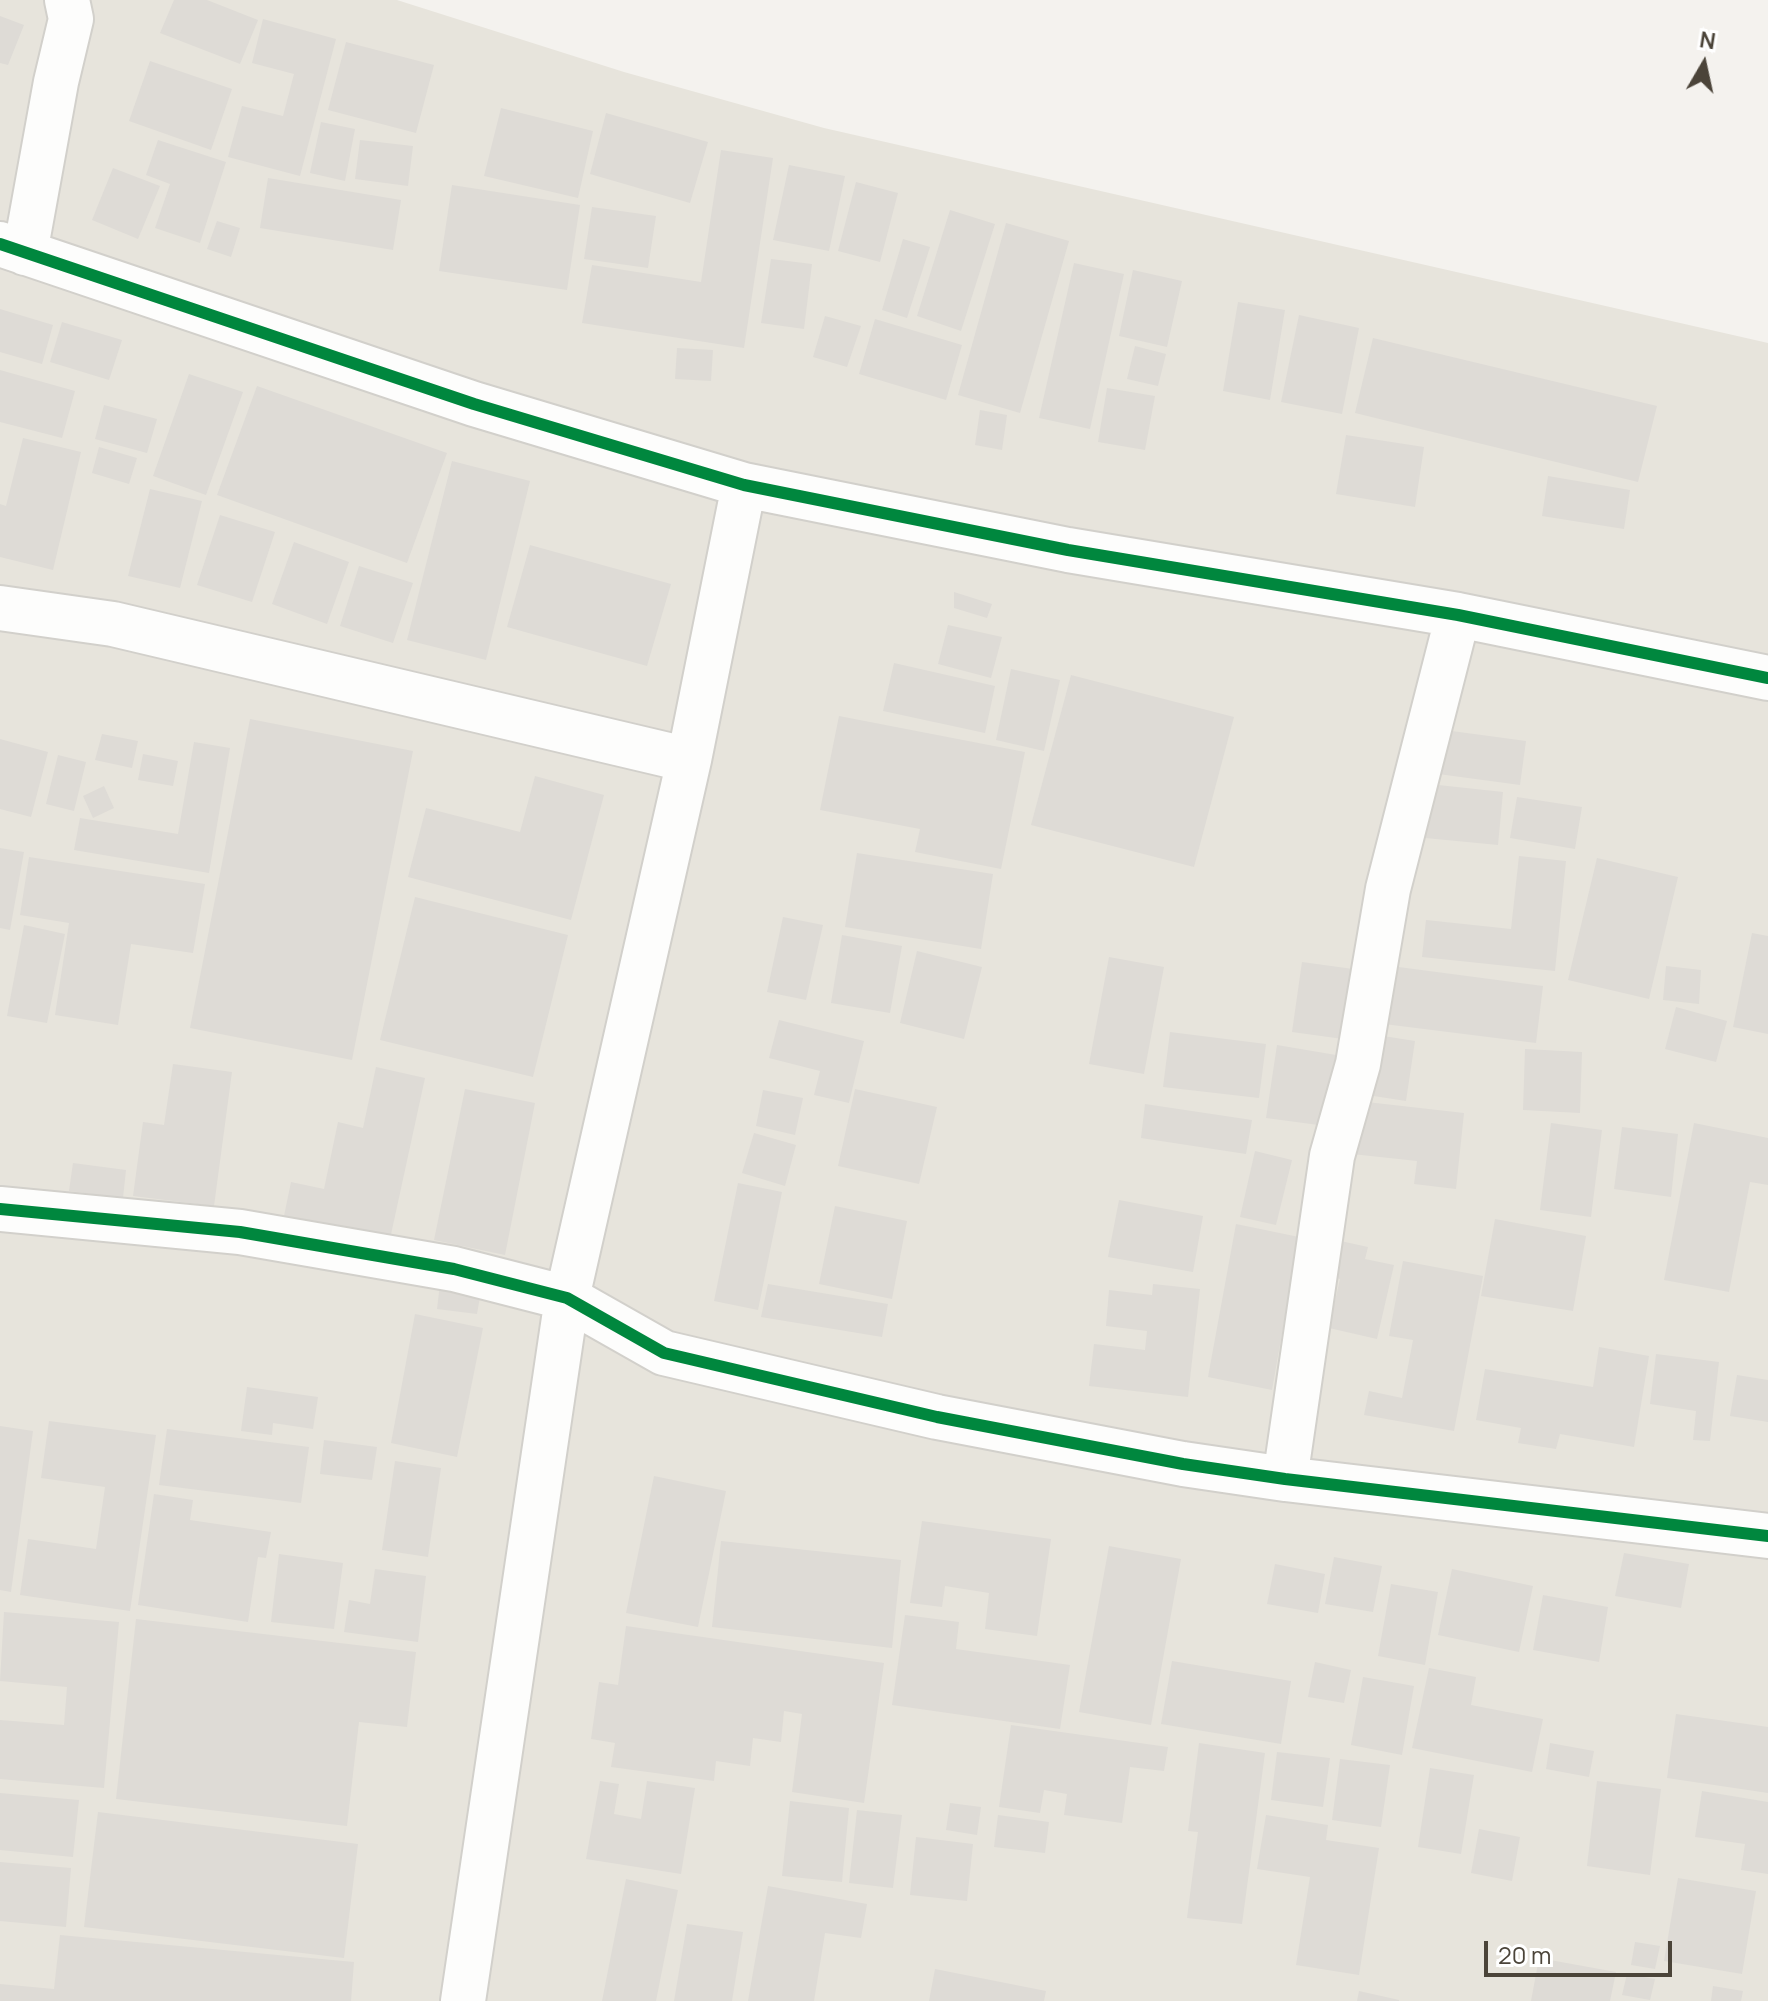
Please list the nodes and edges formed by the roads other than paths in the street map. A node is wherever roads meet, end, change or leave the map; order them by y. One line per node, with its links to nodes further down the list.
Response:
1 (67, 0): 2 (street)
2 (12, 249): 3 (street)
3 (744, 485): 5 (street); 7 (street)
4 (0, 608): 7 (street)
5 (1458, 615): 6 (street); 10 (street)
6 (1768, 678)
7 (689, 760): 9 (street)
8 (0, 1209): 9 (street)
9 (567, 1298): 10 (street); 12 (street)
10 (1285, 1479): 11 (street)
11 (1768, 1536)
12 (463, 2001)

